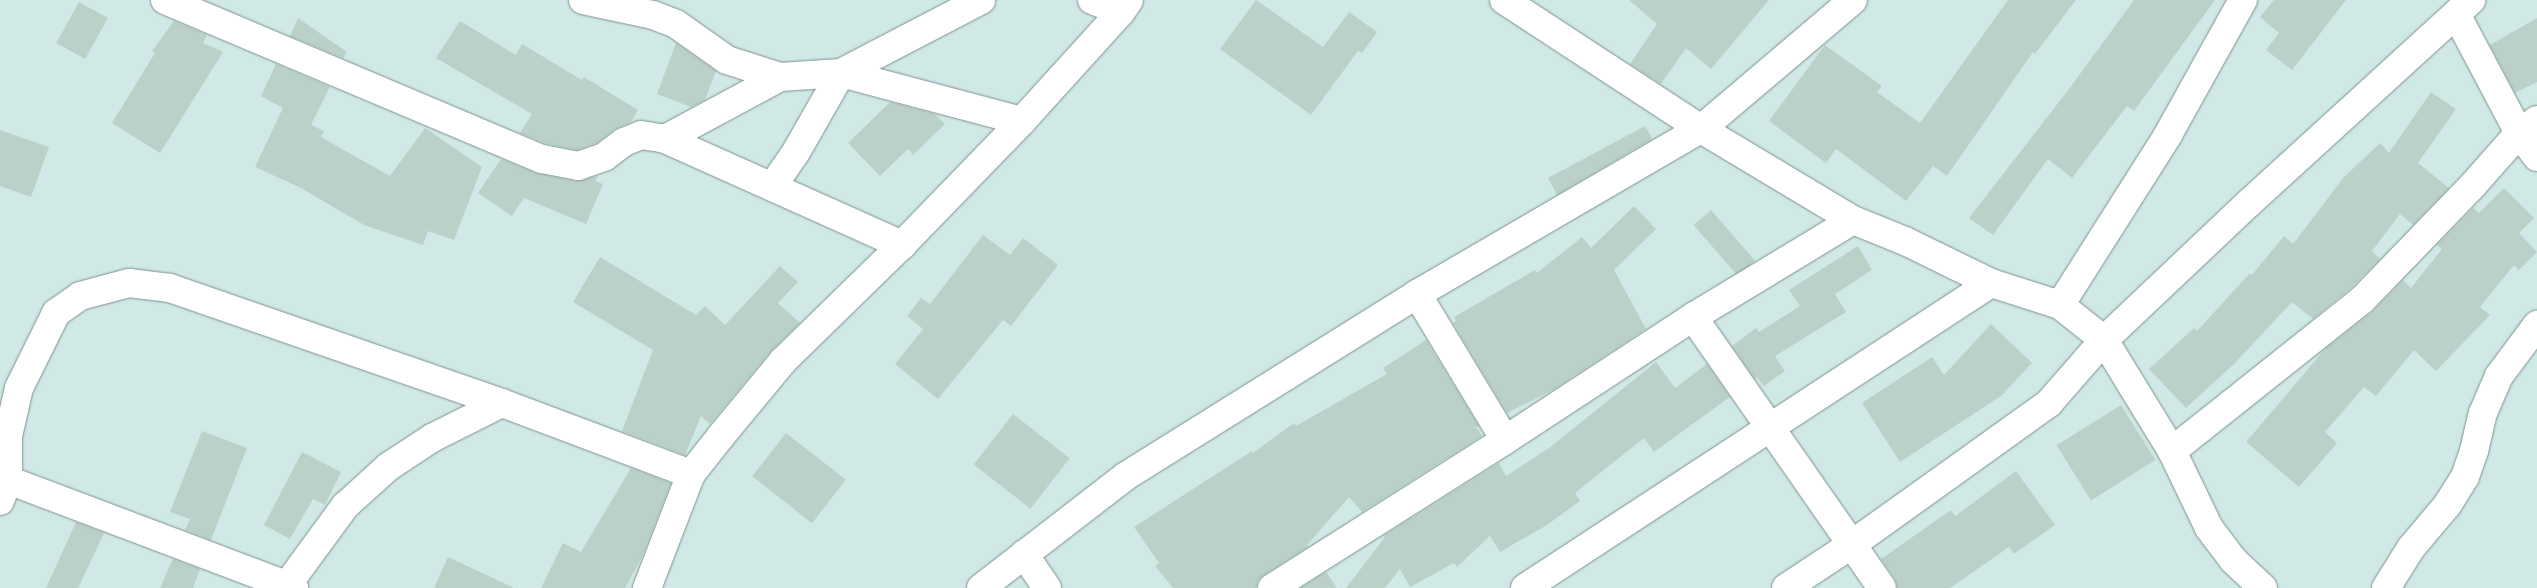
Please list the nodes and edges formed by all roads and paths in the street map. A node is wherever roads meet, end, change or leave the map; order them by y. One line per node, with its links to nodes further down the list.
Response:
1 (165, 0): 15 (street)
2 (583, 0): 11 (street)
3 (981, 0): 10 (street)
4 (1092, 0): 8 (street)
5 (1504, 0): 14 (street)
6 (1853, 0): 14 (street)
7 (2243, 0): 22 (street)
8 (1125, 6): 12 (street)
9 (2464, 7): 13 (street); 25 (street)
10 (841, 73): 11 (street); 12 (street); 17 (street)
11 (780, 77): 15 (street)
12 (1022, 121): 19 (street)
13 (2528, 126): 16 (street); 29 (street)
14 (1701, 129): 18 (street); 21 (street)
15 (665, 139): 17 (street)
16 (2537, 157)
17 (772, 187): 19 (street)
18 (1853, 220): 20 (street); 23 (street)
19 (902, 245): 30 (street)
20 (1991, 283): 22 (street); 27 (street)
21 (1417, 294): 28 (street); 33 (street)
22 (2060, 305): 25 (street)
23 (1693, 317): 27 (street); 28 (street)
24 (2537, 325): 43 (street)
25 (2104, 340): 29 (street); 32 (street)
26 (502, 403): 30 (street); 31 (street); 34 (street)
27 (1772, 428): 32 (street); 39 (street)
28 (1505, 440): 38 (street)
29 (2172, 451): 42 (street)
30 (691, 474): 35 (street)
31 (4, 490): 34 (street)
32 (1851, 545): 40 (street); 41 (street)
33 (1024, 554): 36 (street); 37 (street)
34 (288, 587)
35 (647, 588)
36 (981, 588)
37 (1047, 588)
38 (1272, 588)
39 (1525, 588)
40 (1786, 588)
41 (1882, 588)
42 (2263, 588)
43 (2386, 588)

